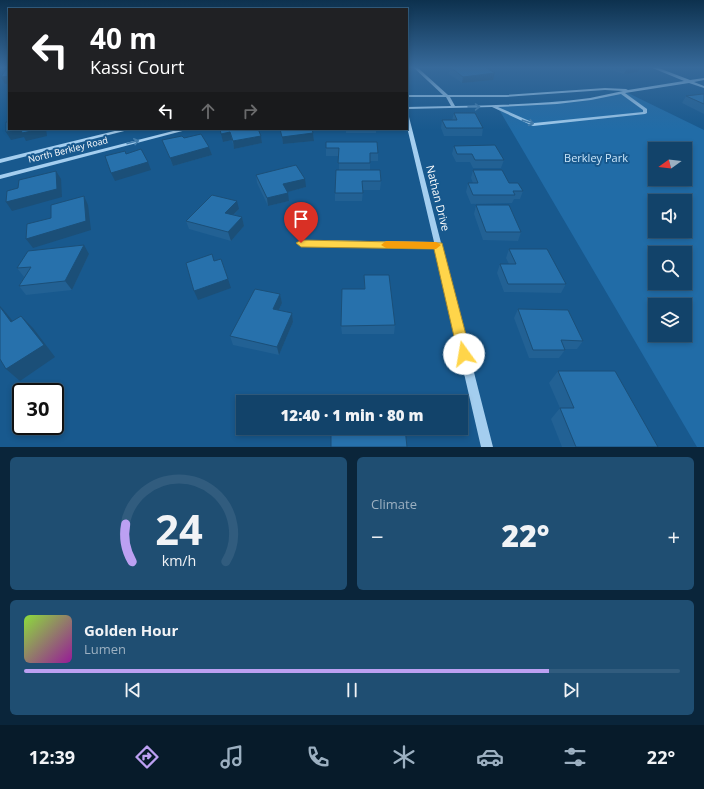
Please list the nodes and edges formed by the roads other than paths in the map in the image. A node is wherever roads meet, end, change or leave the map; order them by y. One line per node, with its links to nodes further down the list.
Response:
1 (438, 88): 6 (street)
2 (649, 88): 3 (street)
3 (634, 90): 4 (street); 6 (street)
4 (622, 93): 7 (street); 7 (street, one-way to 4)
5 (408, 96): 6 (street)
6 (447, 96): 8 (street)
7 (492, 106): 8 (street, one-way to 7)
8 (454, 107): 9 (street)
9 (408, 108)
10 (408, 121): 16 (street, Nathan Drive)
11 (126, 130): 13 (street, North Berkley Road)
12 (170, 131): 14 (street, North Berkley Road, one-way to 12)
13 (0, 161)
14 (0, 176)
15 (301, 243): 16 (street)
16 (438, 246): 17 (street, Nathan Drive)
17 (486, 447)

